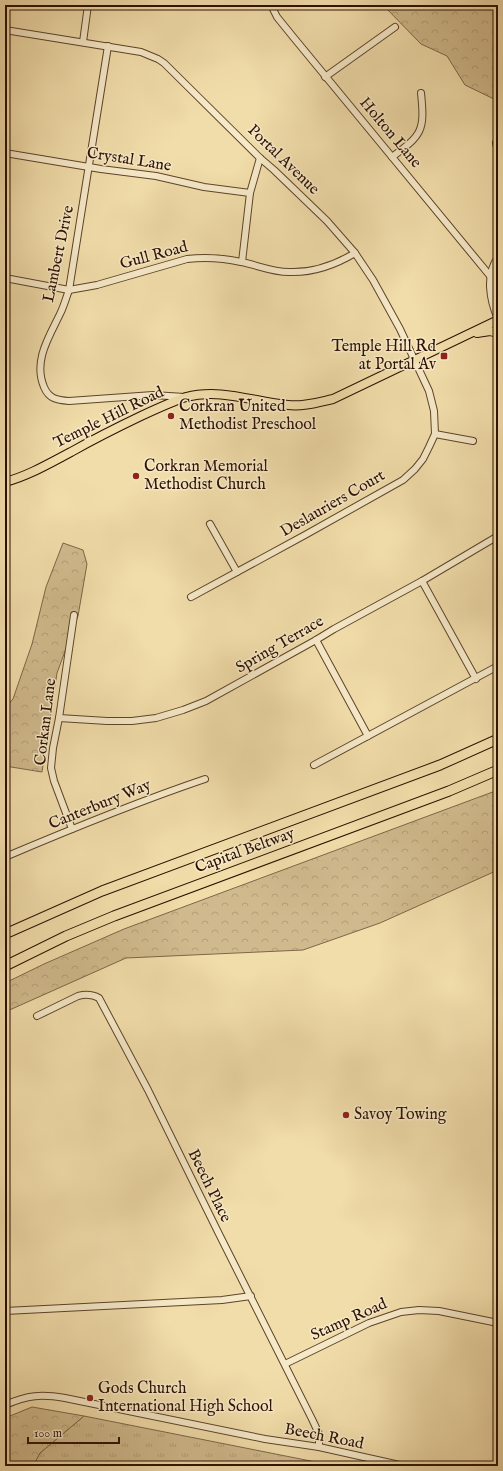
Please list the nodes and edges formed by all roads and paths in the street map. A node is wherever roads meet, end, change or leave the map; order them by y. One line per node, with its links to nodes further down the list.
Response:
1 (88, 5): 5 (street)
2 (271, 5): 7 (street, Holton Lane)
3 (395, 27): 7 (street)
4 (5, 30): 5 (street, Portal Avenue)
5 (83, 42): 6 (street, Portal Avenue)
6 (108, 46): 13 (street, Portal Avenue); 14 (street, Lambert Drive)
7 (325, 76): 12 (street, Holton Lane)
8 (421, 94): 12 (street)
9 (496, 143): 10 (street)
10 (498, 152)
11 (5, 153): 14 (street, Crystal Lane)
12 (392, 157): 19 (street, Holton Lane)
13 (260, 158): 15 (street); 16 (street, Portal Avenue)
14 (89, 167): 15 (street, Crystal Lane); 21 (street, Lambert Drive)
15 (250, 193): 18 (street)
16 (355, 253): 18 (street, Gull Road); 25 (street, Portal Avenue)
17 (498, 257): 19 (street)
18 (242, 262): 21 (street, Gull Road)
19 (490, 277): 22 (street)
20 (5, 278): 21 (street, Gull Road)
21 (69, 290): 26 (street, Lambert Drive)
22 (498, 320): 24 (main road, Temple Hill Road)
23 (498, 333): 24 (main road)
24 (463, 338): 25 (main road, Temple Hill Road)
25 (415, 360): 26 (main road, Temple Hill Road); 27 (street, Portal Avenue)
26 (187, 397): 29 (main road, Temple Hill Road)
27 (435, 434): 28 (street); 32 (street, Deslauriers Court)
28 (473, 441)
29 (5, 482)
30 (210, 524): 32 (street)
31 (498, 536): 33 (street, Spring Terrace)
32 (237, 572): 34 (street, Deslauriers Court)
33 (422, 581): 36 (street, Spring Terrace); 38 (street)
34 (191, 597)
35 (74, 616): 39 (street, Corkan Lane)
36 (316, 640): 39 (street, Spring Terrace); 40 (street)
37 (498, 666): 38 (street)
38 (476, 679): 40 (street)
39 (59, 718): 45 (street, Corkan Lane)
40 (368, 736): 42 (street)
41 (498, 739): 47 (highway, Capital Beltway)
42 (314, 765)
43 (498, 770): 48 (highway, Capital Beltway)
44 (205, 779): 45 (street, Canterbury Way)
45 (72, 829): 46 (street, Canterbury Way)
46 (5, 858)
47 (5, 934)
48 (5, 966)
49 (37, 1016): 50 (street, Beech Place)
50 (250, 1296): 51 (street); 53 (street, Beech Place)
51 (5, 1310)
52 (498, 1323): 53 (street, Stamp Road)
53 (285, 1364): 55 (street, Beech Place)
54 (5, 1405): 55 (street, Beech Road)
55 (319, 1447): 56 (street, Beech Road)
56 (404, 1466)

